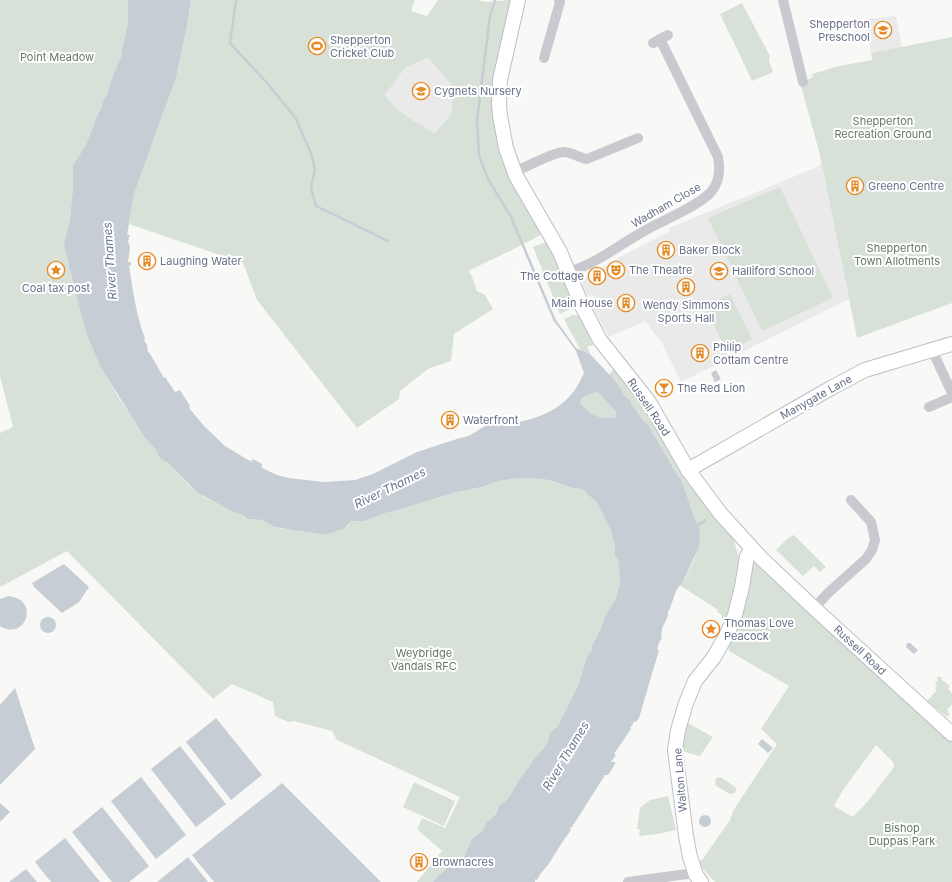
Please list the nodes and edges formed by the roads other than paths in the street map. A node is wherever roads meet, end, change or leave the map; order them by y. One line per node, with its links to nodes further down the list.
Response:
1 (518, 0): 8 (main road, Russell Road)
2 (559, 0): 5 (street)
3 (783, 0): 6 (street)
4 (661, 39): 9 (street, Wadham Close)
5 (544, 58)
6 (803, 82)
7 (638, 138): 8 (street)
8 (514, 172): 9 (main road, Russell Road)
9 (568, 272): 15 (main road, Russell Road)
10 (952, 344): 11 (main road, Manygate Lane)
11 (932, 350): 12 (street); 15 (main road, Manygate Lane)
12 (952, 393)
13 (952, 397): 14 (street)
14 (929, 407)
15 (688, 470): 17 (main road, Russell Road)
16 (851, 500): 18 (street)
17 (752, 549): 18 (main road, Russell Road); 20 (main road, Walton Lane)
18 (814, 608): 19 (main road, Russell Road)
19 (952, 734)
20 (698, 877): 21 (street)
21 (628, 882)

